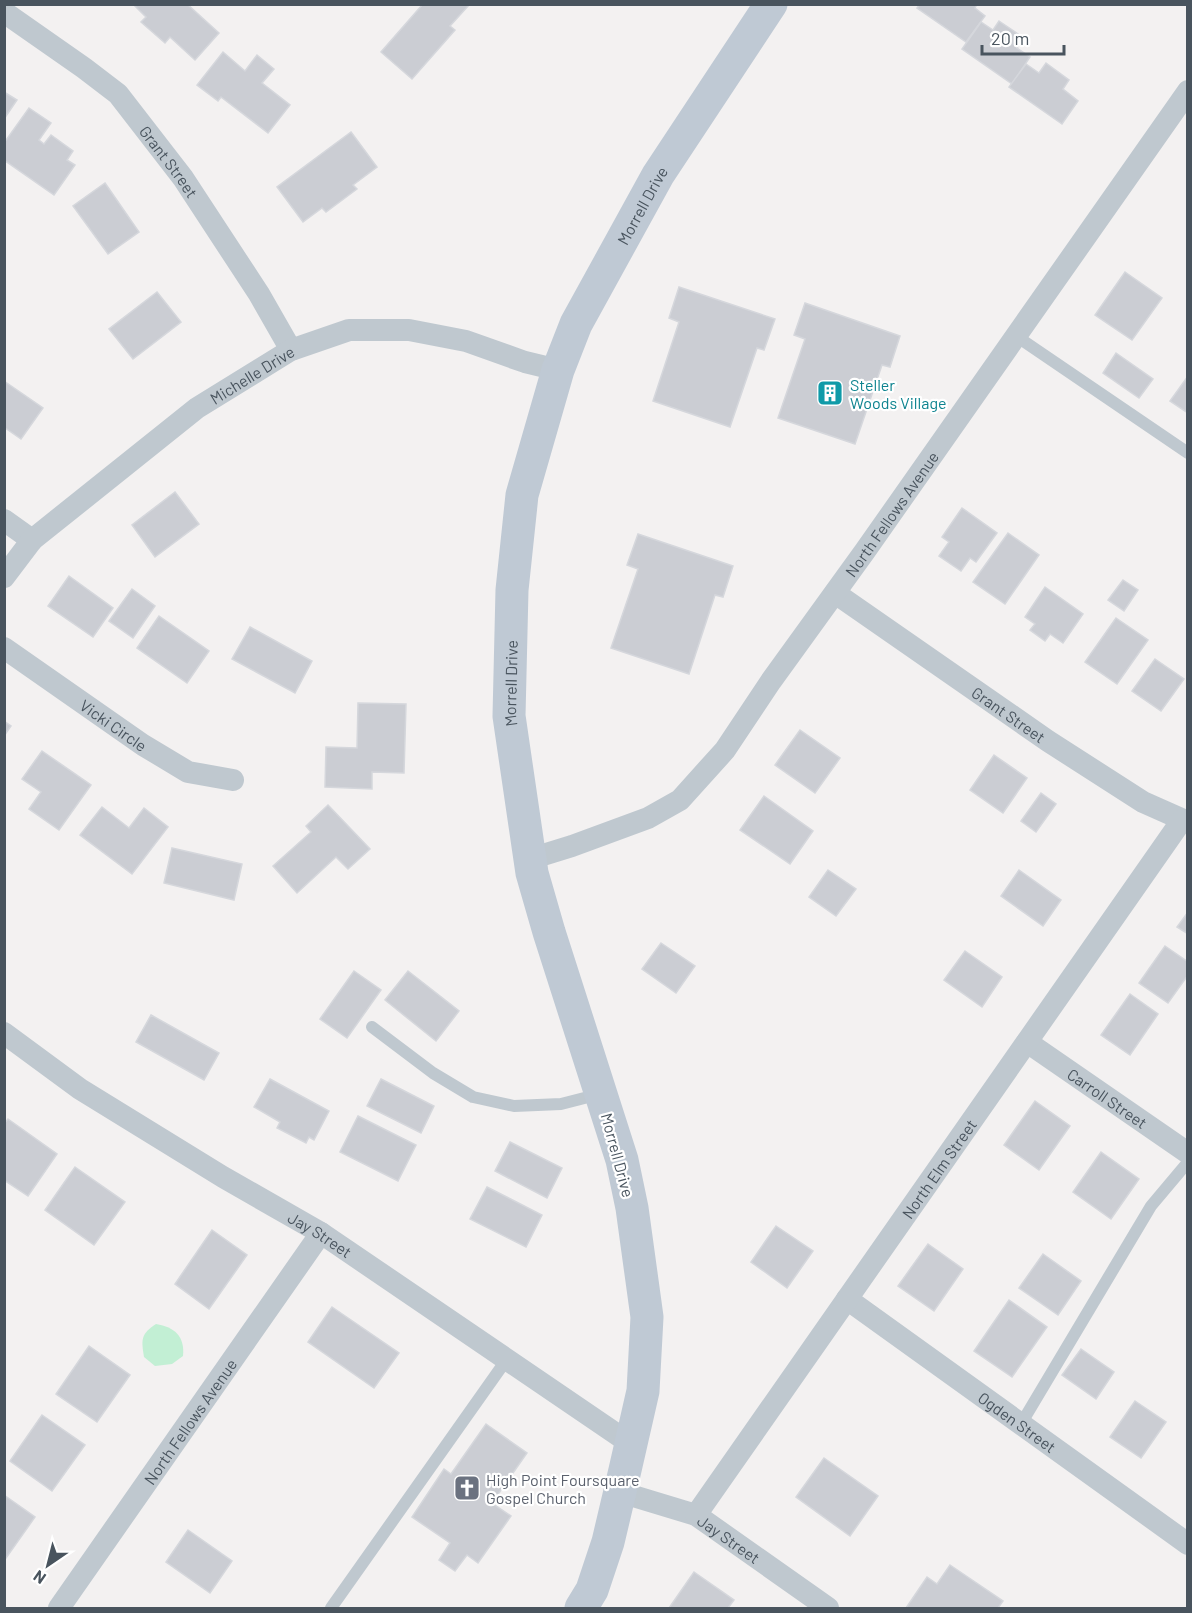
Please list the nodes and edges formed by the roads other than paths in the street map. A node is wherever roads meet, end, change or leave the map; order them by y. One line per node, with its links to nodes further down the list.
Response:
1 (771, 4): 6 (main road, Morrell Drive)
2 (4, 12): 5 (street, Grant Street)
3 (1188, 91): 4 (street, North Fellows Avenue)
4 (1016, 336): 7 (lane); 11 (street, North Fellows Avenue)
5 (291, 350): 6 (street, Michelle Drive); 9 (street, Michelle Drive)
6 (558, 370): 15 (main road, Morrell Drive)
7 (1188, 453)
8 (4, 520): 9 (street)
9 (32, 540): 10 (street, Michelle Drive)
10 (4, 577)
11 (836, 593): 14 (street, Grant Street); 15 (street, North Fellows Avenue)
12 (4, 648): 13 (street, Vicki Circle)
13 (233, 780)
14 (1185, 821): 18 (street, North Elm Street)
15 (530, 859): 19 (main road, Morrell Drive)
16 (372, 1027): 19 (lane)
17 (4, 1034): 22 (street, Jay Street)
18 (1027, 1042): 20 (street, Carroll Street); 23 (street, North Elm Street)
19 (601, 1094): 26 (main road, Morrell Drive)
20 (1188, 1153)
21 (1188, 1162): 25 (lane)
22 (321, 1233): 24 (street, Jay Street); 30 (street, North Fellows Avenue)
23 (847, 1299): 25 (street, Ogden Street); 28 (street, North Elm Street)
24 (507, 1359): 26 (street, Jay Street); 31 (lane)
25 (1021, 1424): 29 (street, Ogden Street)
26 (631, 1444): 27 (main road)
27 (620, 1492): 28 (street, Jay Street); 32 (main road)
28 (696, 1515): 33 (street, Jay Street)
29 (1188, 1544)
30 (59, 1608)
31 (331, 1608)
32 (581, 1608)
33 (828, 1608)

